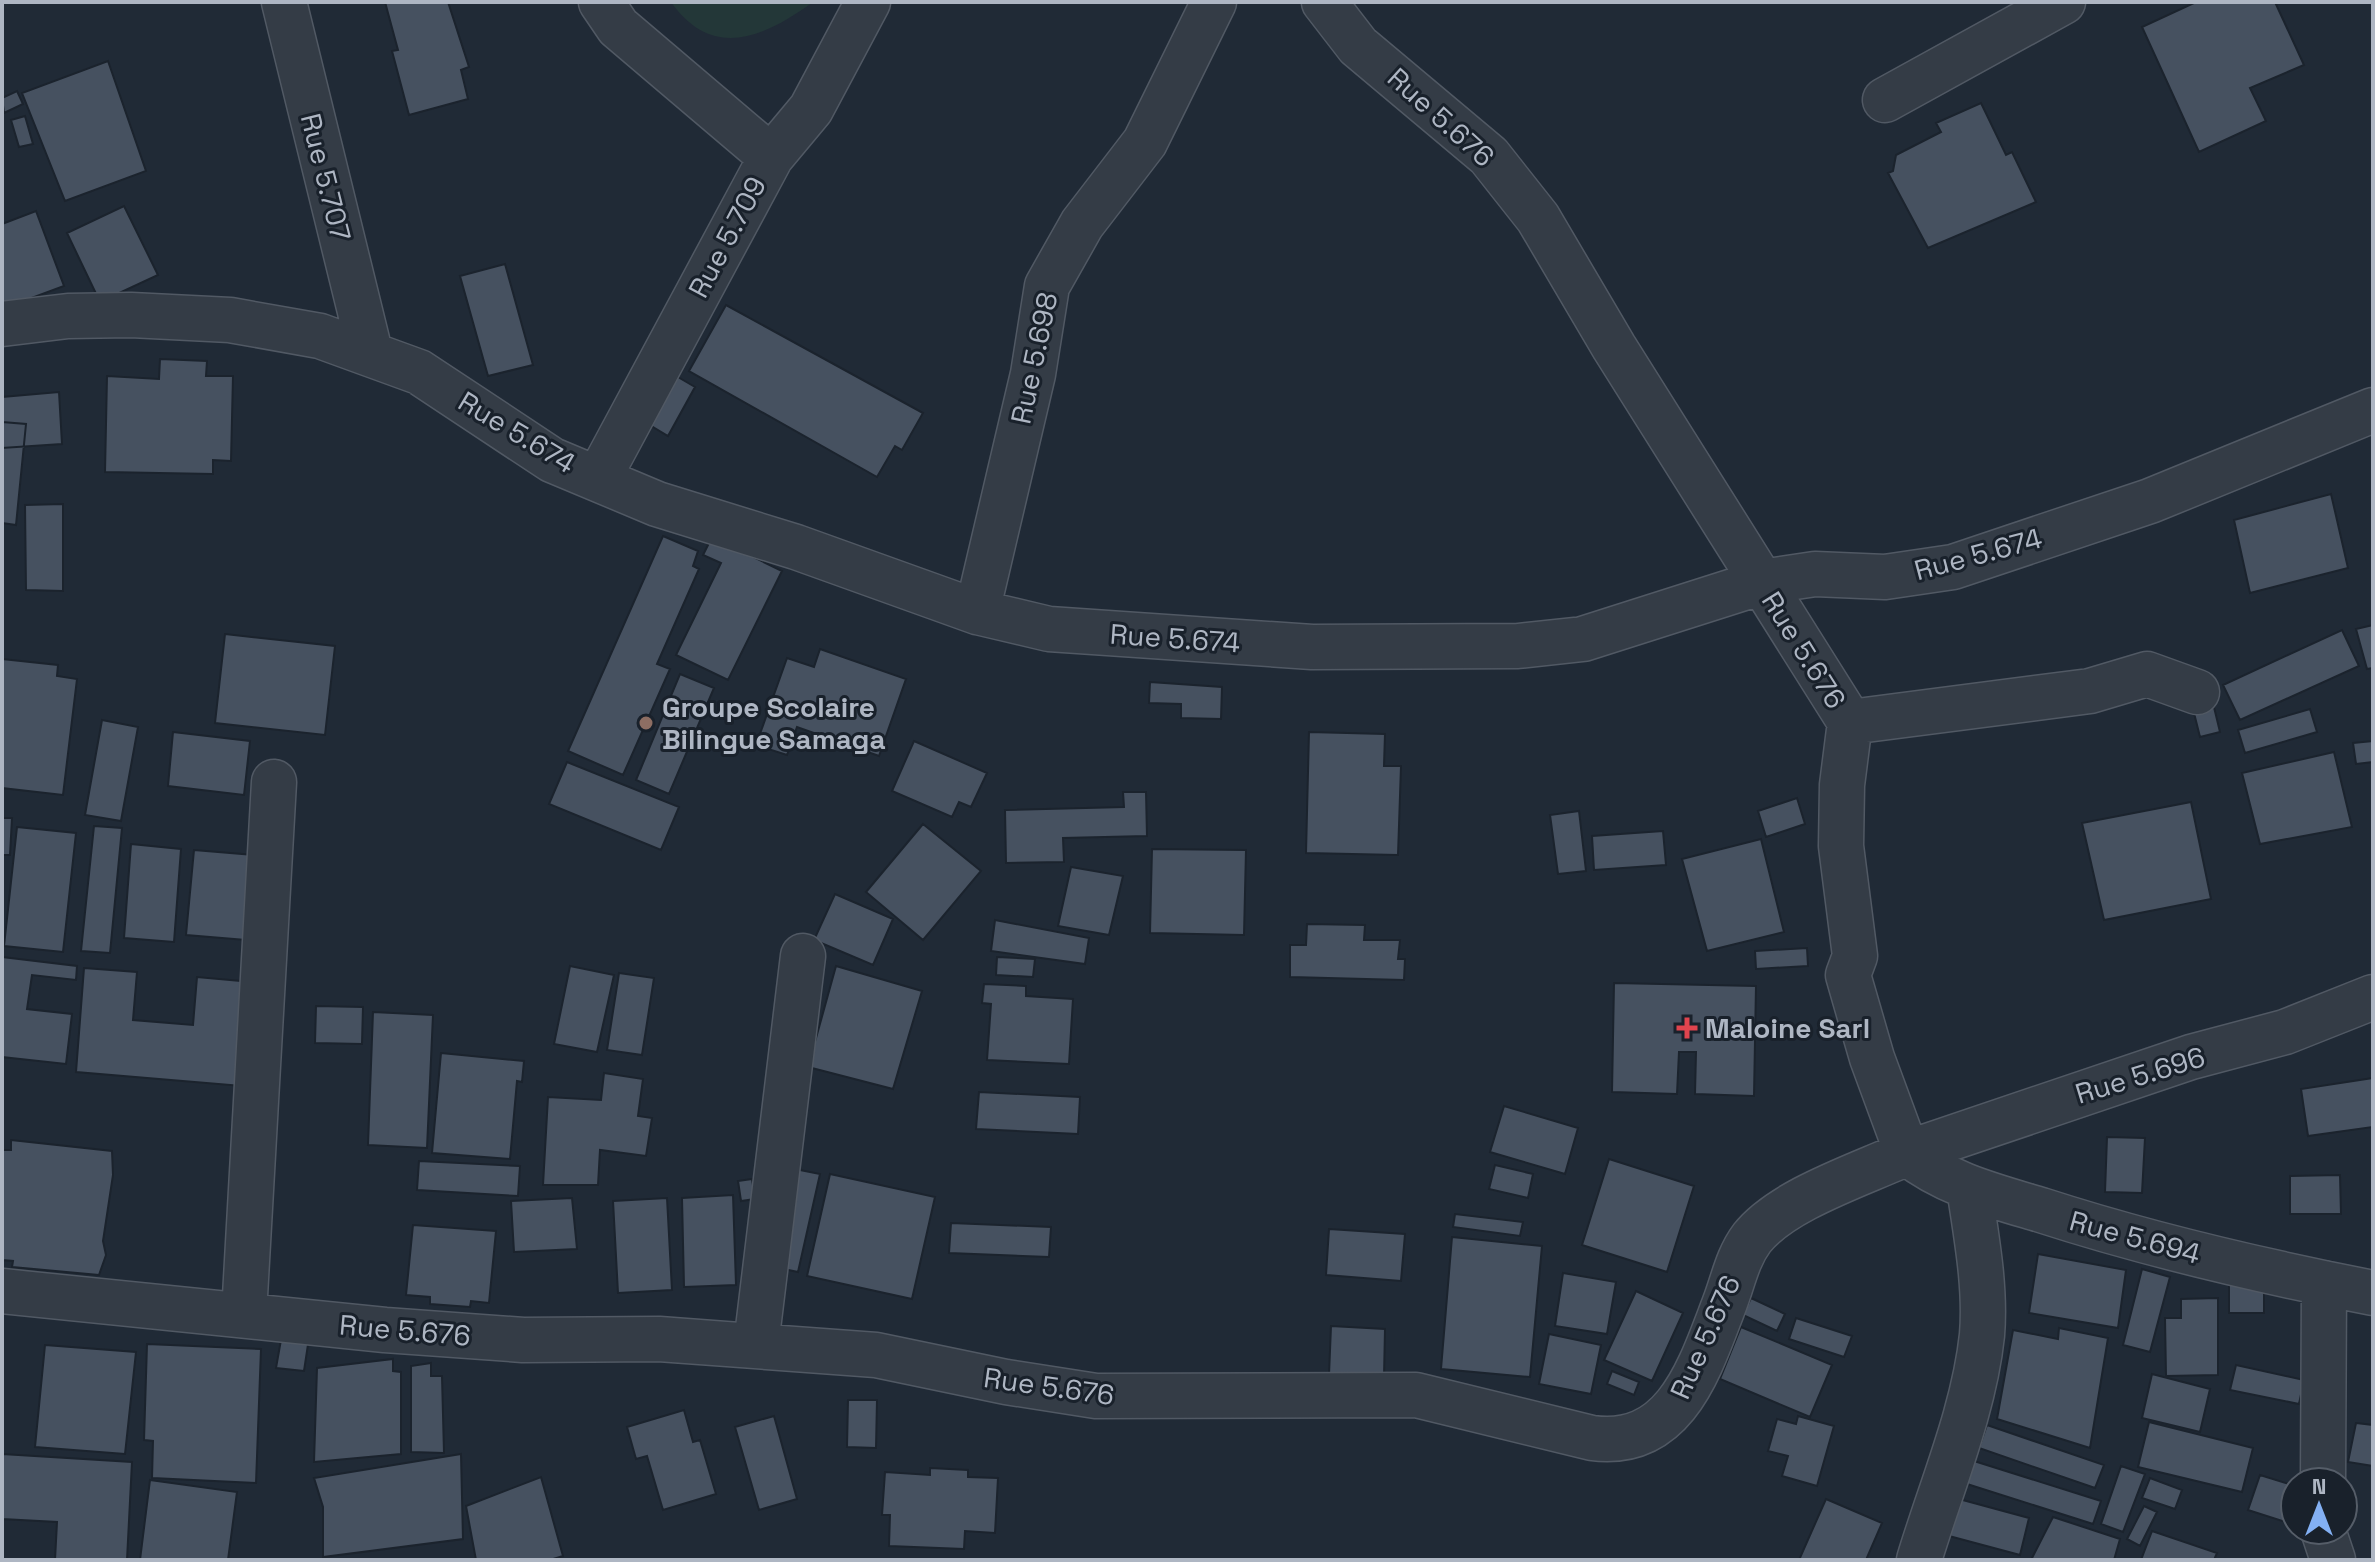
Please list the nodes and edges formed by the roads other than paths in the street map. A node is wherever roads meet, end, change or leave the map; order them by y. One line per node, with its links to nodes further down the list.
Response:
1 (284, 2): 10 (street, Rue 5.707)
2 (601, 2): 8 (street, Rue 5.709)
3 (868, 2): 8 (street)
4 (1214, 2): 14 (street, Rue 5.698)
5 (1324, 2): 13 (street, Rue 5.676)
6 (2063, 2): 7 (street)
7 (1885, 100)
8 (771, 157): 12 (street, Rue 5.709)
9 (2, 324): 10 (street, Rue 5.674)
10 (370, 352): 12 (street, Rue 5.674)
11 (2373, 410): 13 (street, Rue 5.674)
12 (598, 479): 14 (street, Rue 5.674)
13 (1762, 582): 14 (street, Rue 5.674); 16 (street, Rue 5.676)
14 (977, 612)
15 (2197, 692): 16 (street)
16 (1850, 722): 20 (street, Rue 5.676)
17 (274, 782): 25 (street)
18 (803, 956): 26 (street)
19 (2373, 997): 20 (street, Rue 5.696)
20 (1907, 1153): 21 (street, Rue 5.694); 26 (street, Rue 5.676)
21 (1969, 1187): 22 (street, Rue 5.694); 28 (street)
22 (2324, 1283): 24 (street, Rue 5.694); 27 (street)
23 (2, 1291): 25 (street, Rue 5.676)
24 (2373, 1293)
25 (244, 1314): 26 (street, Rue 5.676)
26 (756, 1345)
27 (2323, 1466)
28 (1919, 1560)

